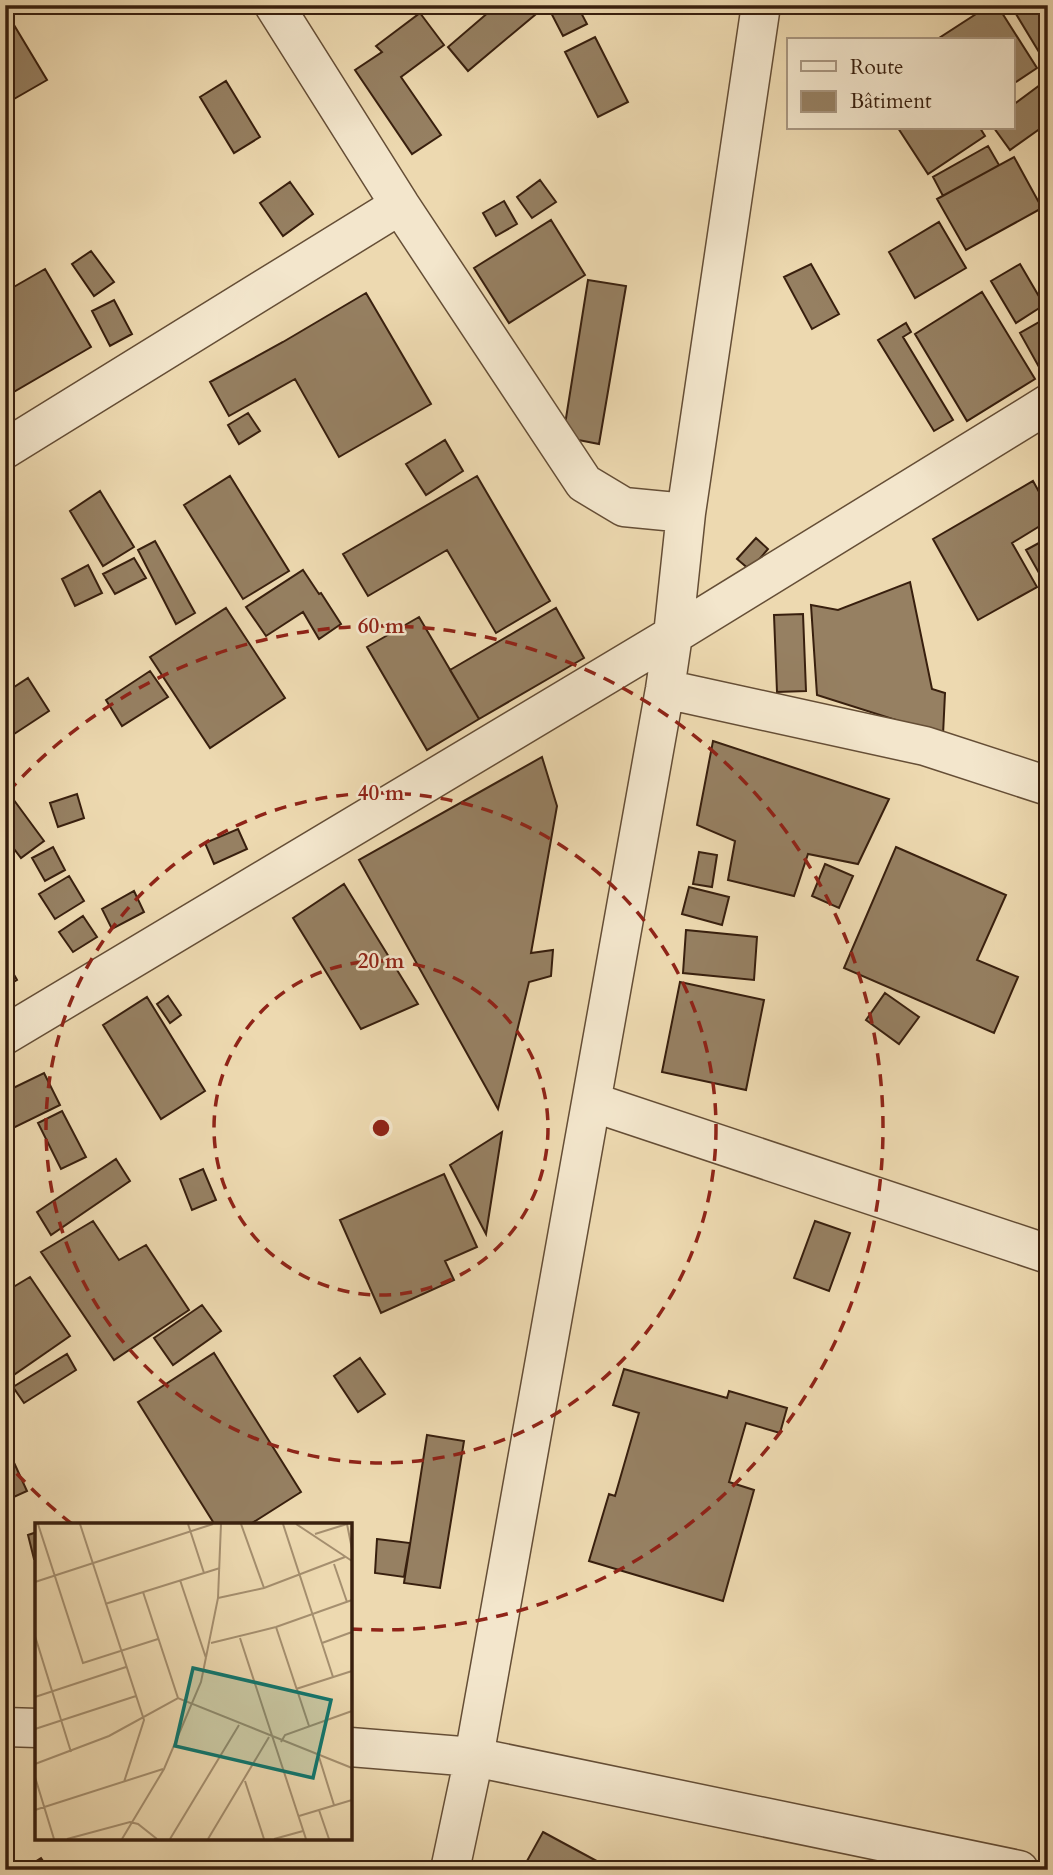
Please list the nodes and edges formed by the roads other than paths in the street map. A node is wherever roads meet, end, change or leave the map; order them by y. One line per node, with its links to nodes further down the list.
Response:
1 (274, 5): 3 (street)
2 (761, 5): 6 (street)
3 (400, 205): 5 (street); 6 (street)
4 (1048, 404): 7 (street)
5 (5, 449)
6 (686, 513): 7 (street)
7 (673, 635): 8 (street); 10 (street)
8 (664, 689): 9 (street); 11 (street)
9 (1048, 786)
10 (5, 1035)
11 (592, 1102): 12 (street); 16 (street)
12 (1048, 1254)
13 (5, 1727): 14 (street)
14 (35, 1728)
15 (352, 1747): 16 (street)
16 (474, 1757): 17 (street); 18 (street)
17 (450, 1870)
18 (1019, 1870)

